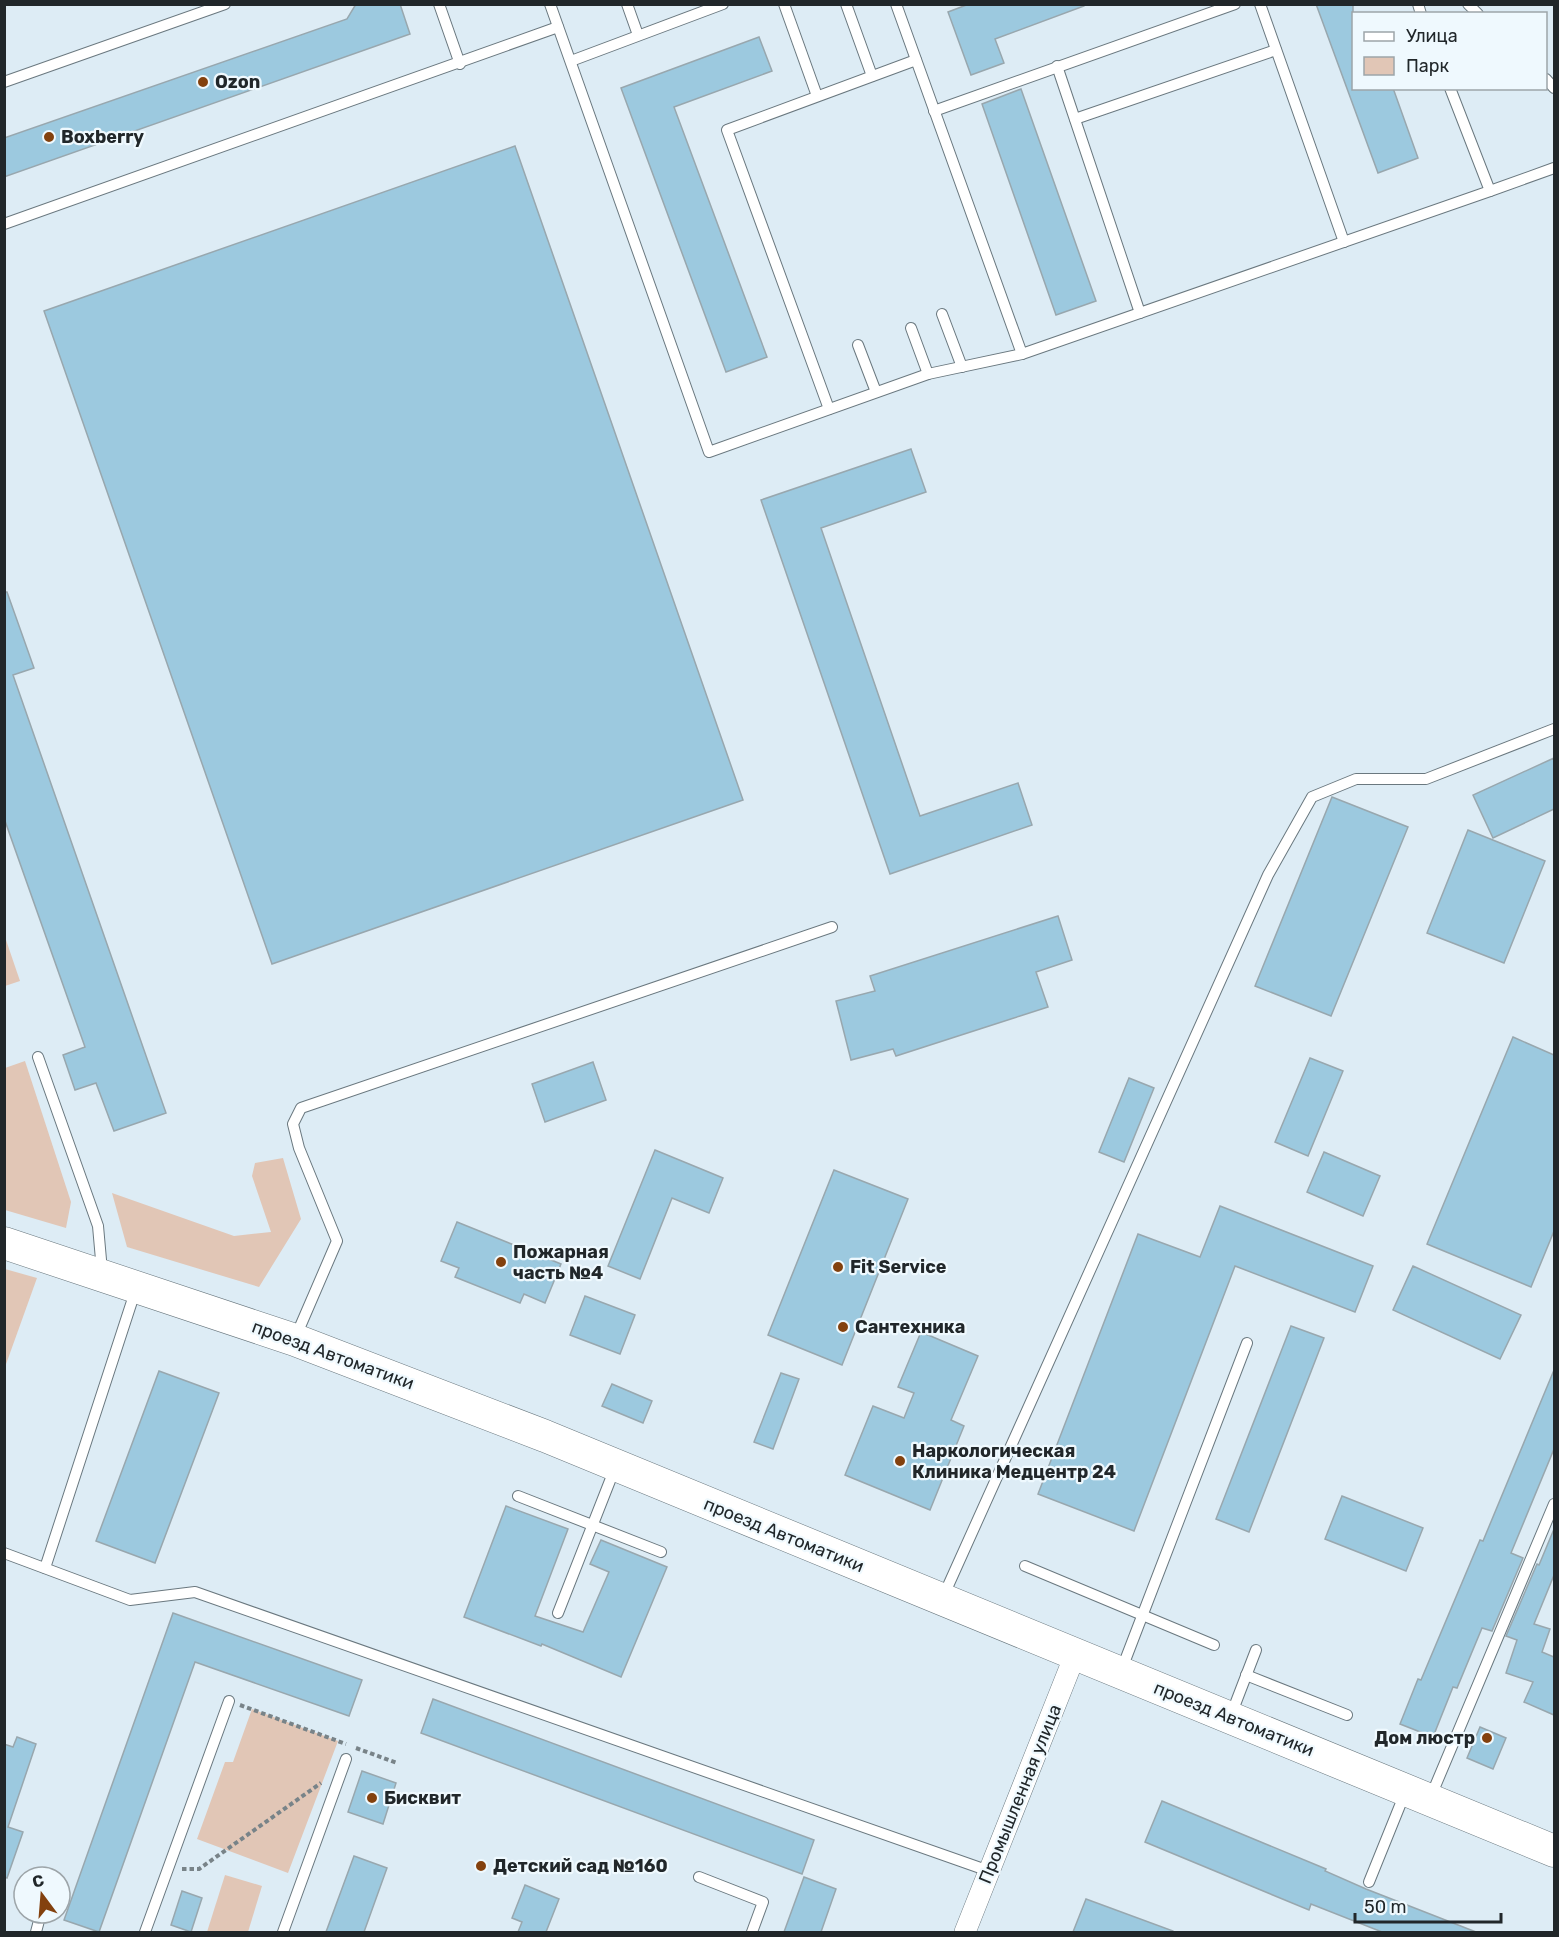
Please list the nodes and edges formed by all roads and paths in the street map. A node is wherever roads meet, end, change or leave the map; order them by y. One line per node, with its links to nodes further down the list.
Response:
1 (225, 4): 19 (lane)
2 (439, 4): 16 (lane)
3 (550, 4): 11 (lane)
4 (627, 4): 12 (lane)
5 (723, 4): 12 (lane)
6 (783, 4): 21 (lane)
7 (846, 4): 18 (lane)
8 (896, 4): 14 (lane)
9 (1234, 4): 17 (lane)
10 (1260, 4): 13 (lane)
11 (558, 27): 15 (lane); 16 (lane)
12 (638, 35): 15 (lane)
13 (1276, 50): 23 (lane); 27 (lane)
14 (916, 60): 18 (lane); 22 (lane)
15 (571, 61): 36 (lane)
16 (460, 64): 26 (lane)
17 (1057, 66): 22 (lane); 23 (lane)
18 (872, 76): 21 (lane)
19 (4, 82)
20 (1451, 90): 25 (lane)
21 (817, 96): 36 (lane)
22 (934, 111): 32 (lane)
23 (1075, 119): 28 (lane)
24 (1554, 168): 25 (lane)
25 (1490, 191): 27 (lane)
26 (4, 224)
27 (1344, 242): 28 (lane)
28 (1140, 313): 32 (lane)
29 (942, 314): 33 (lane)
30 (910, 328): 34 (lane)
31 (858, 345): 35 (lane)
32 (1022, 354): 33 (lane)
33 (962, 367): 34 (lane)
34 (928, 374): 35 (lane)
35 (876, 392): 36 (lane)
36 (829, 409)
37 (1554, 729): 53 (lane)
38 (832, 927): 43 (lane)
39 (38, 1057): 41 (lane)
40 (4, 1243): 41 (main road, проезд Автоматики)
41 (103, 1274): 42 (main road, проезд Автоматики)
42 (137, 1286): 43 (main road, проезд Автоматики); 52 (lane)
43 (295, 1340): 45 (main road, проезд Автоматики)
44 (1247, 1344): 55 (lane)
45 (616, 1465): 48 (lane); 53 (main road, проезд Автоматики)
46 (518, 1496): 48 (lane)
47 (1554, 1504): 67 (lane)
48 (592, 1525): 49 (lane); 54 (lane)
49 (661, 1552)
50 (4, 1553): 52 (lane)
51 (1025, 1566): 55 (lane)
52 (45, 1568): 70 (lane)
53 (942, 1600): 58 (main road, проезд Автоматики)
54 (558, 1613)
55 (1142, 1616): 56 (lane); 59 (lane)
56 (1214, 1645)
57 (1256, 1650): 60 (lane)
58 (1075, 1655): 59 (main road, проезд Автоматики); 70 (street, Промышленная улица)
59 (1120, 1673): 63 (main road, проезд Автоматики)
60 (1246, 1675): 62 (lane); 63 (lane)
61 (229, 1701): 64 (path); 69 (lane)
62 (1347, 1715)
63 (1230, 1718): 67 (main road, проезд Автоматики)
64 (360, 1749): 65 (path); 66 (path)
65 (346, 1759): 69 (path); 74 (lane)
66 (397, 1763)
67 (1418, 1794): 68 (main road, проезд Автоматики); 72 (lane)
68 (1554, 1851)
69 (168, 1869): 73 (lane)
70 (989, 1871): 76 (street, Промышленная улица)
71 (699, 1877): 75 (lane)
72 (1369, 1882)
73 (144, 1932)
74 (283, 1932)
75 (752, 1932)
76 (965, 1932)

